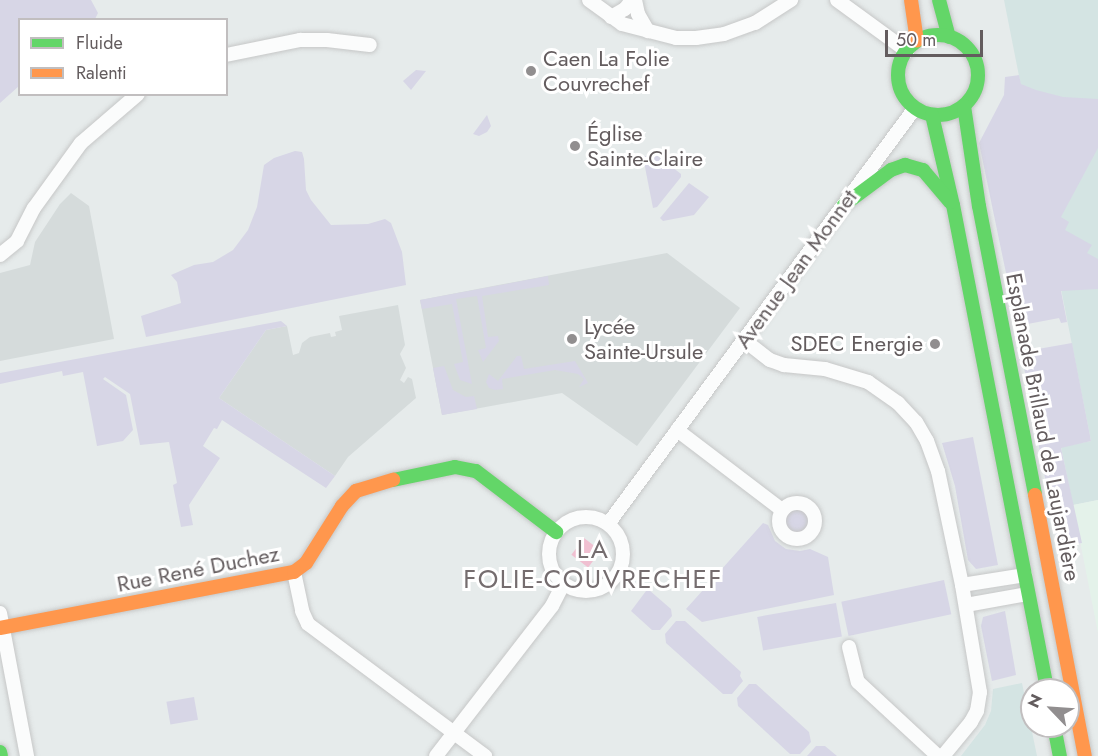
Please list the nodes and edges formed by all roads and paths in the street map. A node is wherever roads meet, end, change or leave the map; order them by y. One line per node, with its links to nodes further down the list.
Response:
1 (589, 0): 7 (street)
2 (633, 0): 7 (street); 8 (street)
3 (791, 0): 8 (street)
4 (837, 0): 11 (street)
5 (911, 0): 11 (street)
6 (939, 0): 9 (street)
7 (611, 17): 8 (street)
8 (648, 31)
9 (949, 37): 11 (street); 14 (street)
10 (370, 45): 12 (street)
11 (912, 46): 15 (street)
12 (228, 54)
13 (136, 96): 19 (street)
14 (964, 106): 16 (street); 25 (street, Esplanade Brillaud de Laujardière)
15 (915, 108): 16 (street); 17 (street, Avenue Jean Monnet)
16 (932, 115): 18 (street, Esplanade Brillaud de Laujardière)
17 (844, 205): 18 (street); 20 (street, Avenue Jean Monnet)
18 (952, 205): 27 (street, Esplanade Brillaud de Laujardière)
19 (0, 255)
20 (744, 340): 21 (street, Avenue Jean Monnet); 29 (street)
21 (677, 430): 22 (street); 23 (street, Avenue Jean Monnet)
22 (782, 510)
23 (608, 524): 24 (street); 28 (street)
24 (556, 532): 26 (street, Rue René Duchez); 28 (street)
25 (1049, 571): 27 (street); 30 (street, Esplanade Brillaud de Laujardière)
26 (294, 572): 33 (street, Rue René Duchez); 36 (street)
27 (1025, 575): 29 (street); 31 (street, Esplanade Brillaud de Laujardière)
28 (563, 584): 36 (street)
29 (962, 585): 32 (street)
30 (1053, 590): 31 (street); 44 (street, Esplanade Brillaud de Laujardière)
31 (1028, 594): 32 (street); 35 (street, Esplanade Brillaud de Laujardière)
32 (966, 605): 42 (street)
33 (1, 623): 38 (street)
34 (849, 647): 41 (street)
35 (1045, 678)
36 (454, 733): 39 (street); 40 (street)
37 (1056, 738): 43 (street)
38 (27, 756)
39 (436, 756)
40 (485, 756)
41 (938, 756)
42 (943, 756)
43 (1060, 756)
44 (1085, 756)

